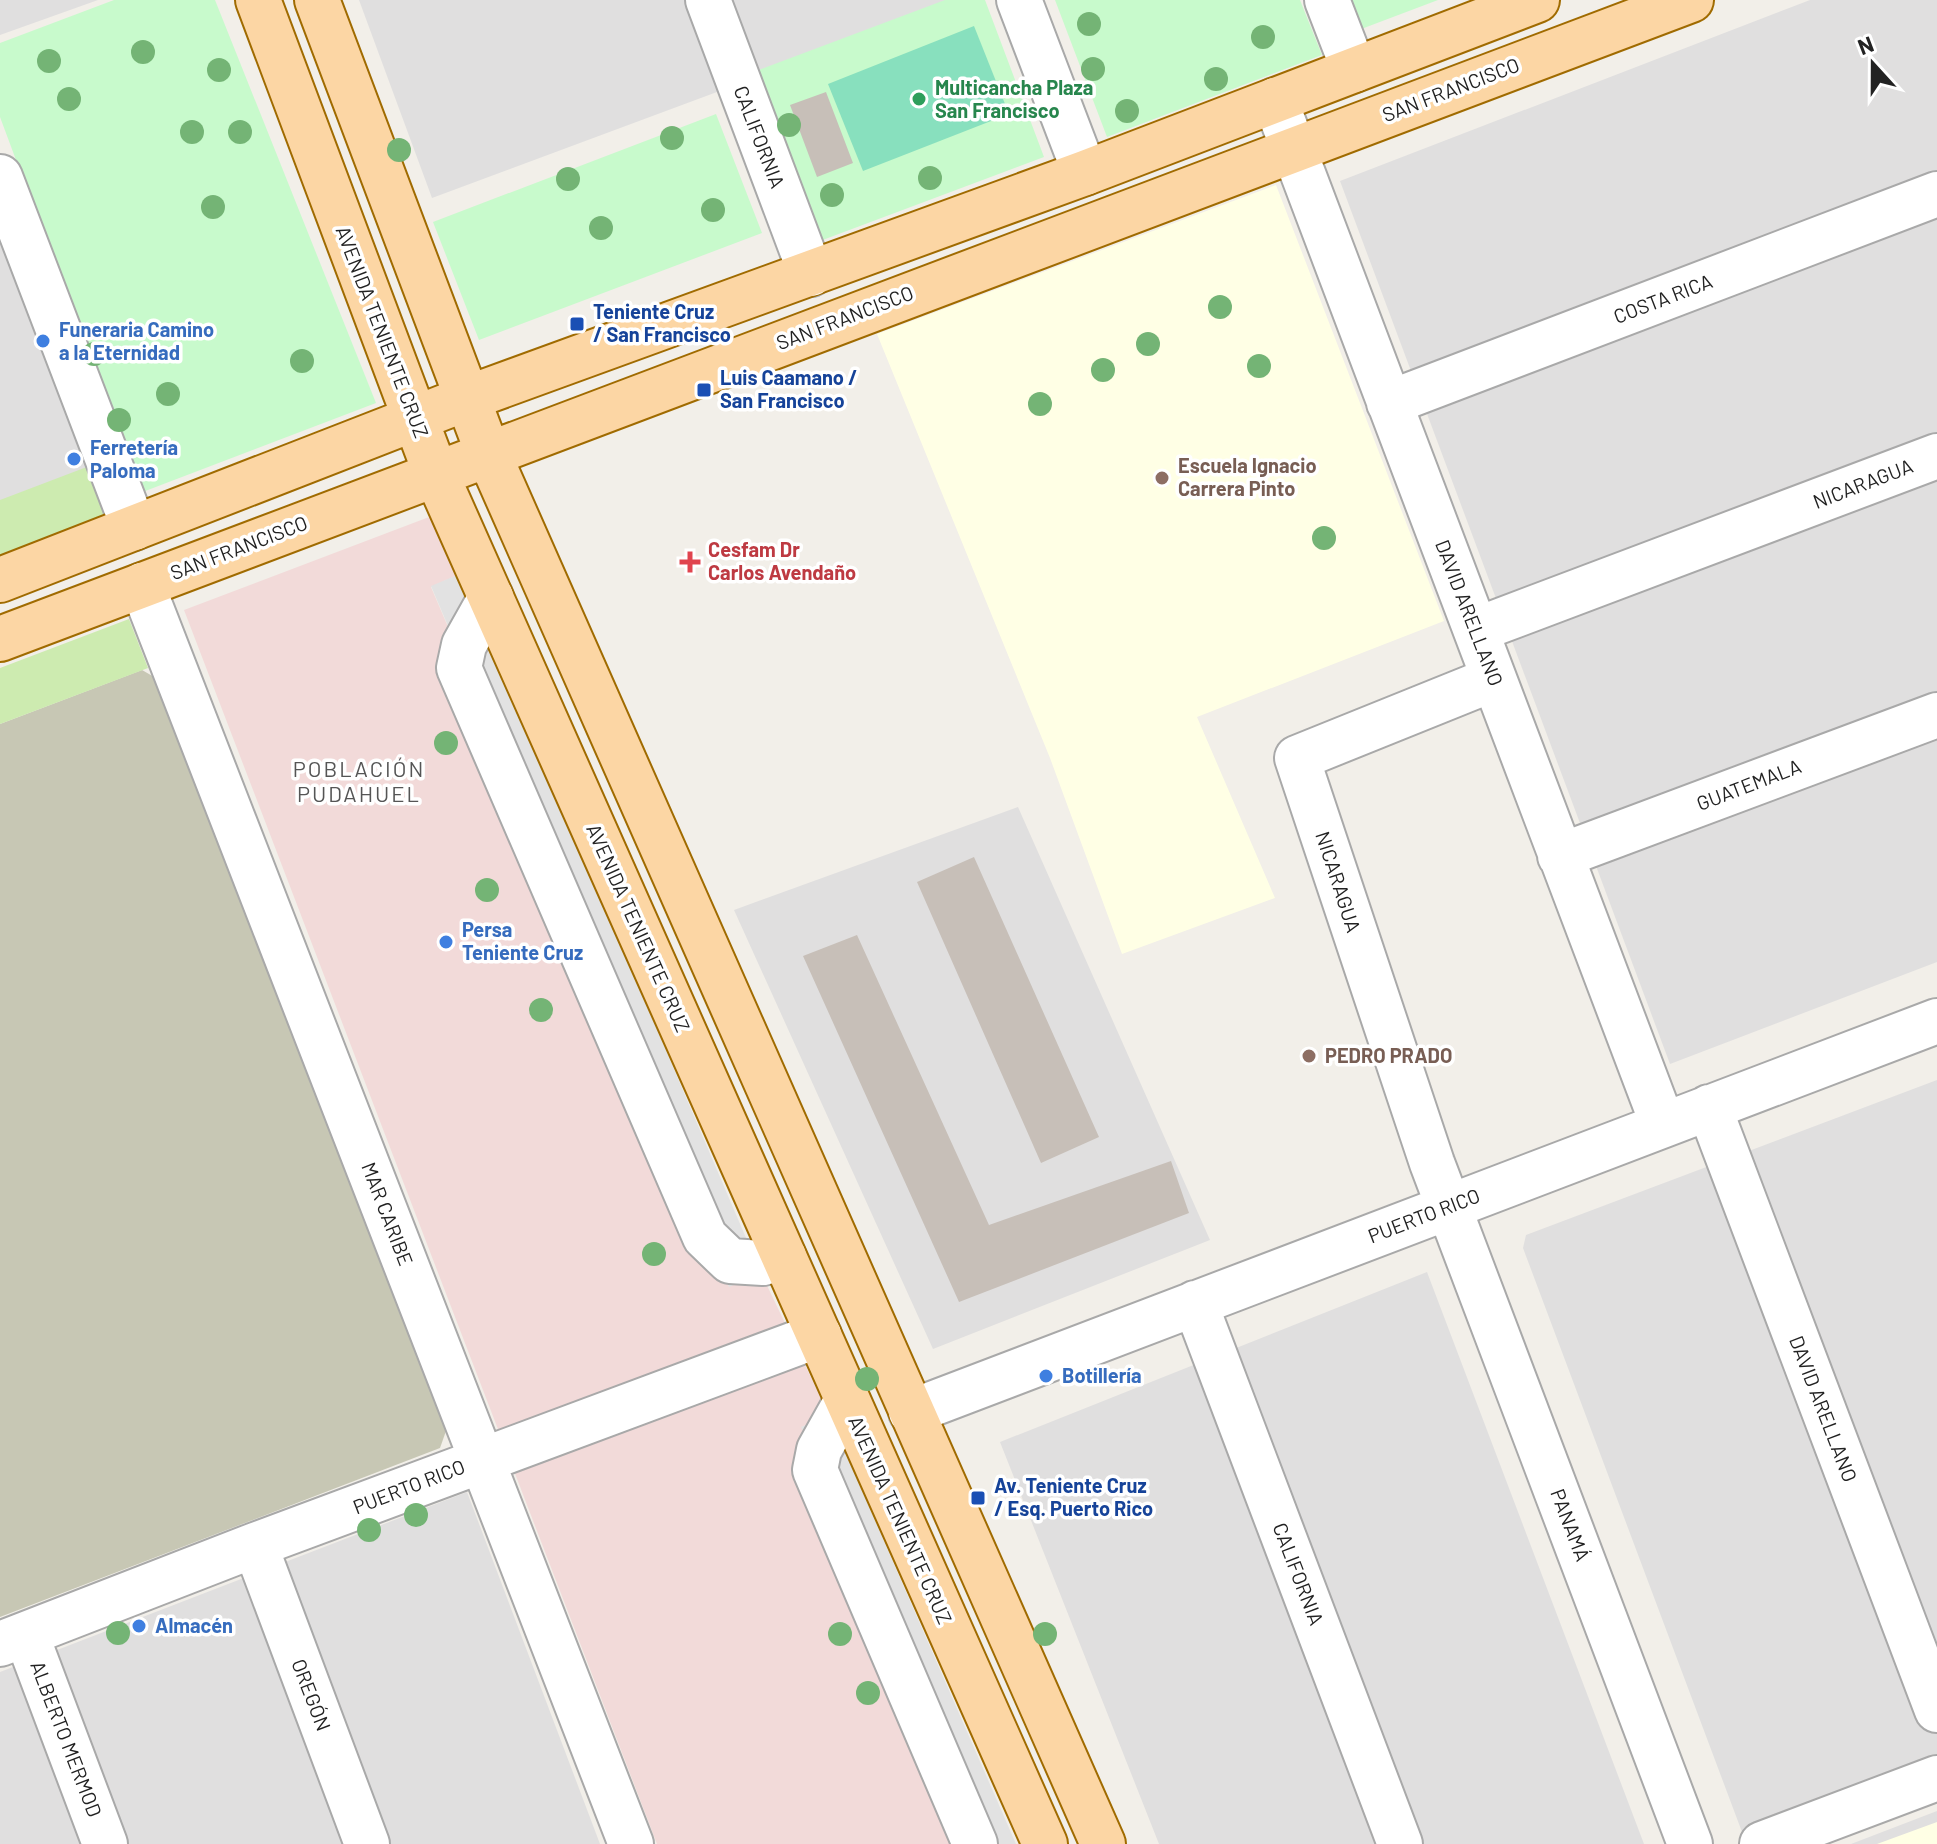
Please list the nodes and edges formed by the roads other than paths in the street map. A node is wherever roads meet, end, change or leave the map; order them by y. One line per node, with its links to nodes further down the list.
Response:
1 (258, 0): 17 (main road, AVENIDA TENIENTE CRUZ)
2 (317, 0): 15 (main road)
3 (708, 0): 14 (street, CALIFORNIA)
4 (1019, 0): 11 (street)
5 (1327, 0): 8 (street)
6 (1537, 0): 8 (main road)
7 (1691, 0): 10 (main road, SAN FRANCISCO)
8 (1354, 70): 9 (main road)
9 (1275, 100): 10 (street, DAVID ARELLANO); 11 (main road)
10 (1293, 150): 16 (street, DAVID ARELLANO); 18 (main road, SAN FRANCISCO)
11 (1085, 173): 14 (main road)
12 (0, 177): 21 (street)
13 (1937, 194): 16 (street, COSTA RICA)
14 (811, 274): 15 (main road)
15 (465, 399): 17 (main road); 18 (main road)
16 (1389, 403): 25 (street, DAVID ARELLANO)
17 (413, 419): 20 (main road, AVENIDA TENIENTE CRUZ); 21 (main road)
18 (488, 453): 20 (main road, SAN FRANCISCO); 38 (main road)
19 (1937, 456): 25 (street, NICARAGUA)
20 (436, 474): 23 (main road, SAN FRANCISCO); 24 (main road, AVENIDA TENIENTE CRUZ)
21 (134, 528): 22 (main road)
22 (0, 580)
23 (142, 585): 26 (main road, SAN FRANCISCO); 39 (street, MAR CARIBE)
24 (491, 597): 34 (main road, AVENIDA TENIENTE CRUZ); 34 (street)
25 (1476, 630): 27 (street, DAVID ARELLANO)
26 (0, 639)
27 (1493, 679): 29 (street, DAVID ARELLANO); 33 (street, NICARAGUA)
28 (1937, 715): 29 (street, GUATEMALA)
29 (1560, 856): 32 (street, DAVID ARELLANO)
30 (1937, 1021): 31 (street, PUERTO RICO)
31 (1709, 1107): 32 (street, PUERTO RICO); 42 (street, DAVID ARELLANO)
32 (1663, 1125): 33 (street, PUERTO RICO)
33 (1450, 1206): 35 (street, PUERTO RICO); 51 (street, PANAMÁ)
34 (784, 1257): 36 (main road, AVENIDA TENIENTE CRUZ)
35 (1195, 1303): 38 (street, PUERTO RICO); 50 (street, CALIFORNIA)
36 (819, 1335): 37 (main road, AVENIDA TENIENTE CRUZ); 39 (street, PUERTO RICO)
37 (847, 1400): 47 (street); 48 (main road, AVENIDA TENIENTE CRUZ)
38 (911, 1412): 49 (main road)
39 (483, 1459): 40 (street, PUERTO RICO); 46 (street, MAR CARIBE)
40 (255, 1545): 41 (street, PUERTO RICO); 45 (street, OREGÓN)
41 (13, 1639): 44 (street, ALBERTO MERMOD)
42 (1937, 1710)
43 (1937, 1778): 52 (street)
44 (105, 1844)
45 (367, 1844)
46 (631, 1844)
47 (975, 1844)
48 (1045, 1844)
49 (1103, 1844)
50 (1400, 1844)
51 (1690, 1844)
52 (1762, 1844)

